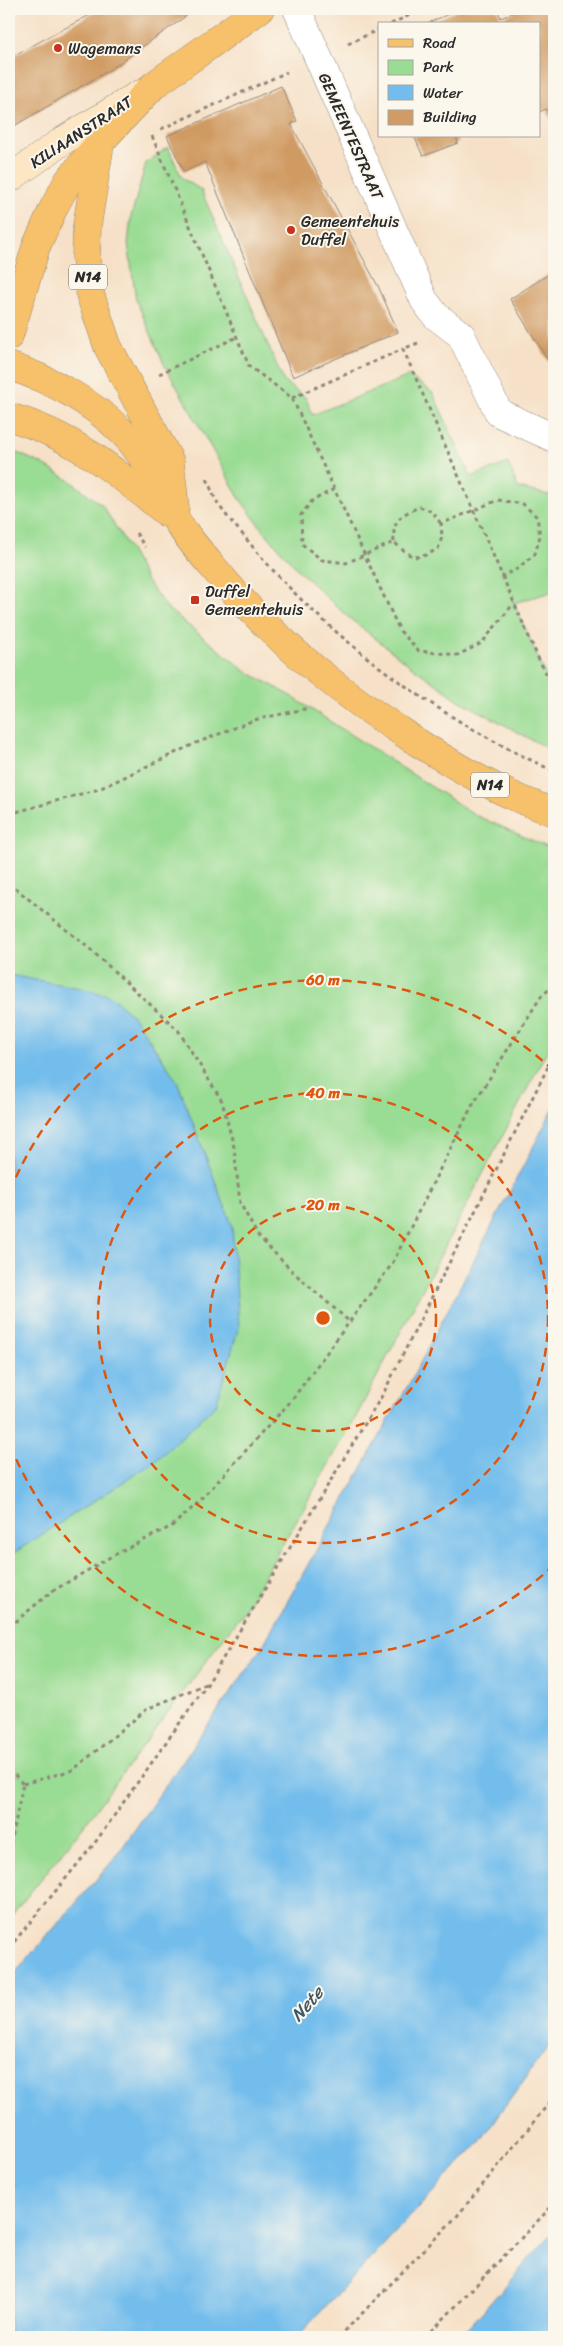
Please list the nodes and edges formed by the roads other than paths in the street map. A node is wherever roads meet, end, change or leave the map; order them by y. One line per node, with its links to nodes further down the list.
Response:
1 (260, 9): 3 (main road, KILIAANSTRAAT)
2 (297, 9): 9 (street, GEMEENTESTRAAT)
3 (154, 85): 4 (main road, KILIAANSTRAAT); 5 (street, KILIAANSTRAAT)
4 (101, 141): 6 (main road, KILIAANSTRAAT); 10 (main road, N14)
5 (9, 179)
6 (9, 336)
7 (9, 366): 10 (main road, N14)
8 (9, 417): 10 (main road, N14)
9 (554, 438)
10 (176, 520): 11 (main road, N14)
11 (554, 812)

